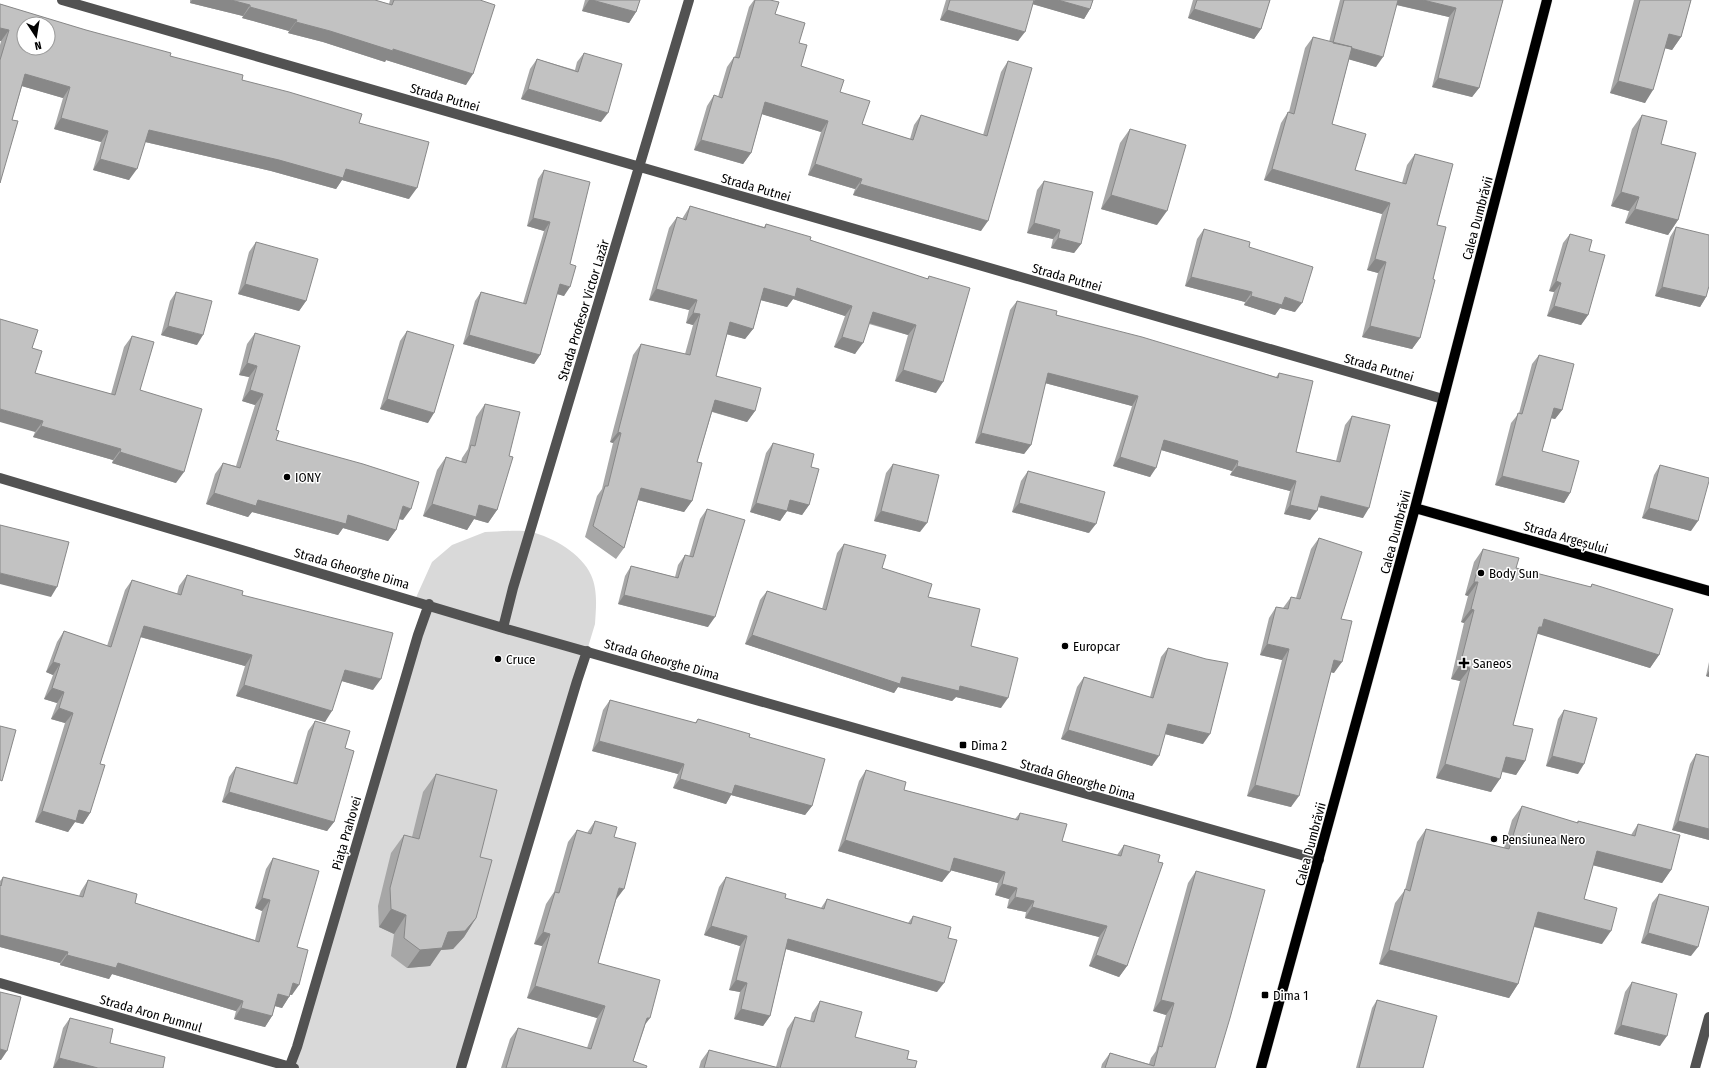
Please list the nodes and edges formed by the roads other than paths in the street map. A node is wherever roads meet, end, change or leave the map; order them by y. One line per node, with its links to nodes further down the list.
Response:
1 (62, 0): 4 (street, Strada Putnei)
2 (689, 0): 4 (street, Strada Profesor Victor Lazăr)
3 (1547, 0): 5 (main road, Calea Dumbrăvii)
4 (639, 166): 5 (street, Strada Putnei); 10 (street, Strada Profesor Victor Lazăr)
5 (1443, 399): 7 (main road, Calea Dumbrăvii)
6 (0, 478): 9 (street, Strada Gheorghe Dima)
7 (1415, 508): 8 (main road, Strada Argeșului); 12 (main road, Calea Dumbrăvii)
8 (1709, 591)
9 (429, 604): 10 (street, Strada Gheorghe Dima); 15 (street, Piața Prahovei)
10 (503, 628): 11 (street, Strada Gheorghe Dima)
11 (587, 651): 12 (street, Strada Gheorghe Dima); 16 (street)
12 (1319, 860): 17 (main road, Calea Dumbrăvii)
13 (0, 983): 15 (street, Strada Aron Pumnul)
14 (1709, 1017): 18 (street)
15 (291, 1068)
16 (461, 1068)
17 (1261, 1068)
18 (1695, 1068)

